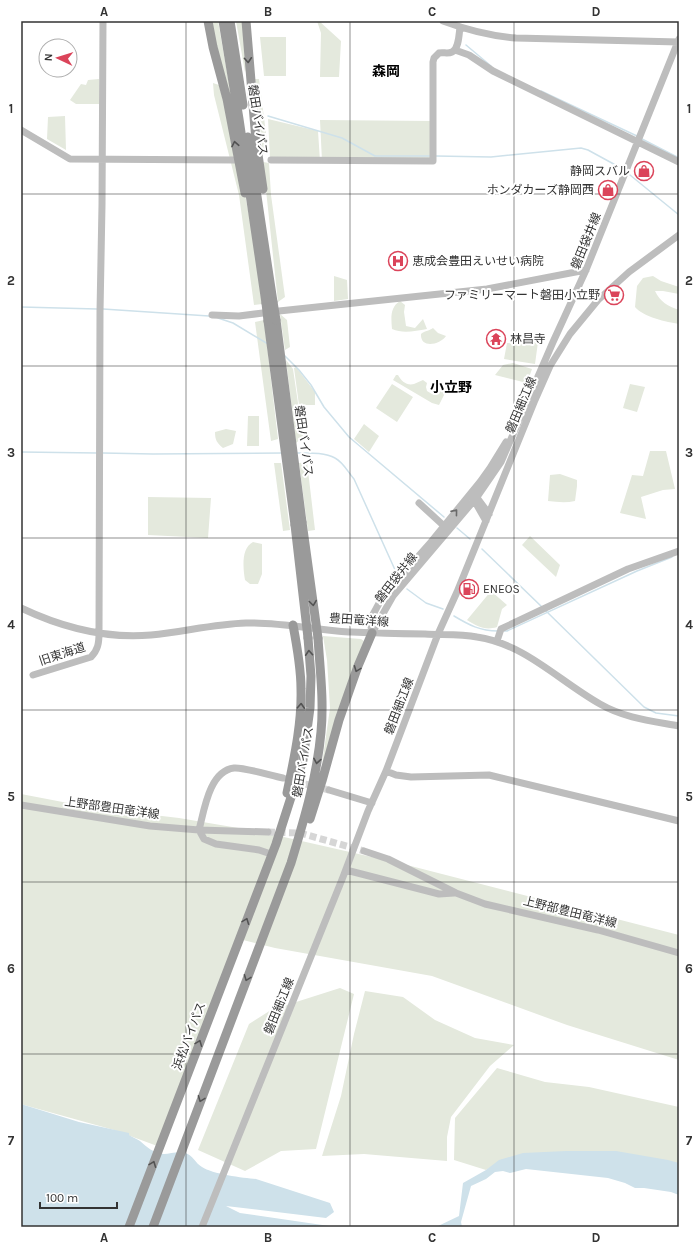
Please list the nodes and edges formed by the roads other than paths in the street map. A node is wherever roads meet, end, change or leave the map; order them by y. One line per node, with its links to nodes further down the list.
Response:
1 (103, 21): 12 (main road)
2 (208, 21): 17 (highway, one-way to 2)
3 (223, 21): 17 (highway, 磐田バイパス)
4 (230, 21): 18 (highway, 磐田バイパス)
5 (246, 21): 18 (highway, one-way to 18)
6 (443, 21): 7 (main road)
7 (460, 27): 8 (main road); 9 (main road)
8 (679, 41): 11 (main road, 磐田袋井線)
9 (455, 50): 11 (main road); 14 (main road)
10 (21, 130): 12 (main road)
11 (637, 142): 15 (main road); 19 (main road, 磐田袋井線)
12 (102, 160): 13 (main road); 31 (main road)
13 (234, 160)
14 (271, 160)
15 (679, 162)
16 (679, 235): 26 (main road, 磐田細江線)
17 (257, 236): 20 (highway, 磐田バイパス)
18 (267, 260): 20 (highway, 磐田バイパス)
19 (586, 270): 21 (main road); 24 (main road, 磐田袋井線)
20 (270, 302): 34 (highway, 磐田バイパス, bridge)
21 (279, 311)
22 (263, 313): 23 (main road)
23 (212, 315)
24 (474, 496): 26 (main road); 27 (main road, 磐田袋井線, one-way to 24); 32 (main road, 磐田袋井線)
25 (419, 503): 27 (main road)
26 (488, 517): 33 (main road, 磐田細江線)
27 (444, 526): 32 (main road, 磐田袋井線)
28 (679, 551): 35 (main road)
29 (21, 608): 31 (main road, 豊田竜洋線)
30 (293, 625): 31 (main road, 豊田竜洋線); 32 (main road, 豊田竜洋線); 47 (highway, one-way to 30)
31 (99, 633): 36 (main road, 旧東海道)
32 (372, 633): 33 (main road, 豊田竜洋線); 48 (highway, one-way to 48)
33 (438, 634): 35 (main road, 豊田竜洋線); 38 (main road, 磐田細江線)
34 (313, 638): 47 (highway, 磐田バイパス, one-way to 34); 48 (highway, 磐田バイパス, one-way to 48)
35 (497, 642): 37 (main road, 豊田竜洋線)
36 (33, 675)
37 (679, 726)
38 (386, 771): 41 (main road, 磐田細江線); 43 (main road)
39 (283, 778): 44 (main road)
40 (329, 790): 41 (main road)
41 (372, 803): 49 (main road, 磐田細江線)
42 (21, 805): 44 (main road, 上野部豊田竜洋線)
43 (679, 821)
44 (200, 830): 45 (main road, 上野部豊田竜洋線); 47 (main road)
45 (268, 832)
46 (364, 851): 50 (main road, 上野部豊田竜洋線)
47 (271, 854): 52 (highway, 浜松バイパス, one-way to 47)
48 (291, 863): 53 (highway, one-way to 53)
49 (344, 874): 50 (main road, 上野部豊田竜洋線); 54 (main road, 磐田細江線)
50 (456, 893): 51 (main road, 上野部豊田竜洋線)
51 (679, 953)
52 (129, 1227)
53 (153, 1227)
54 (202, 1227)

